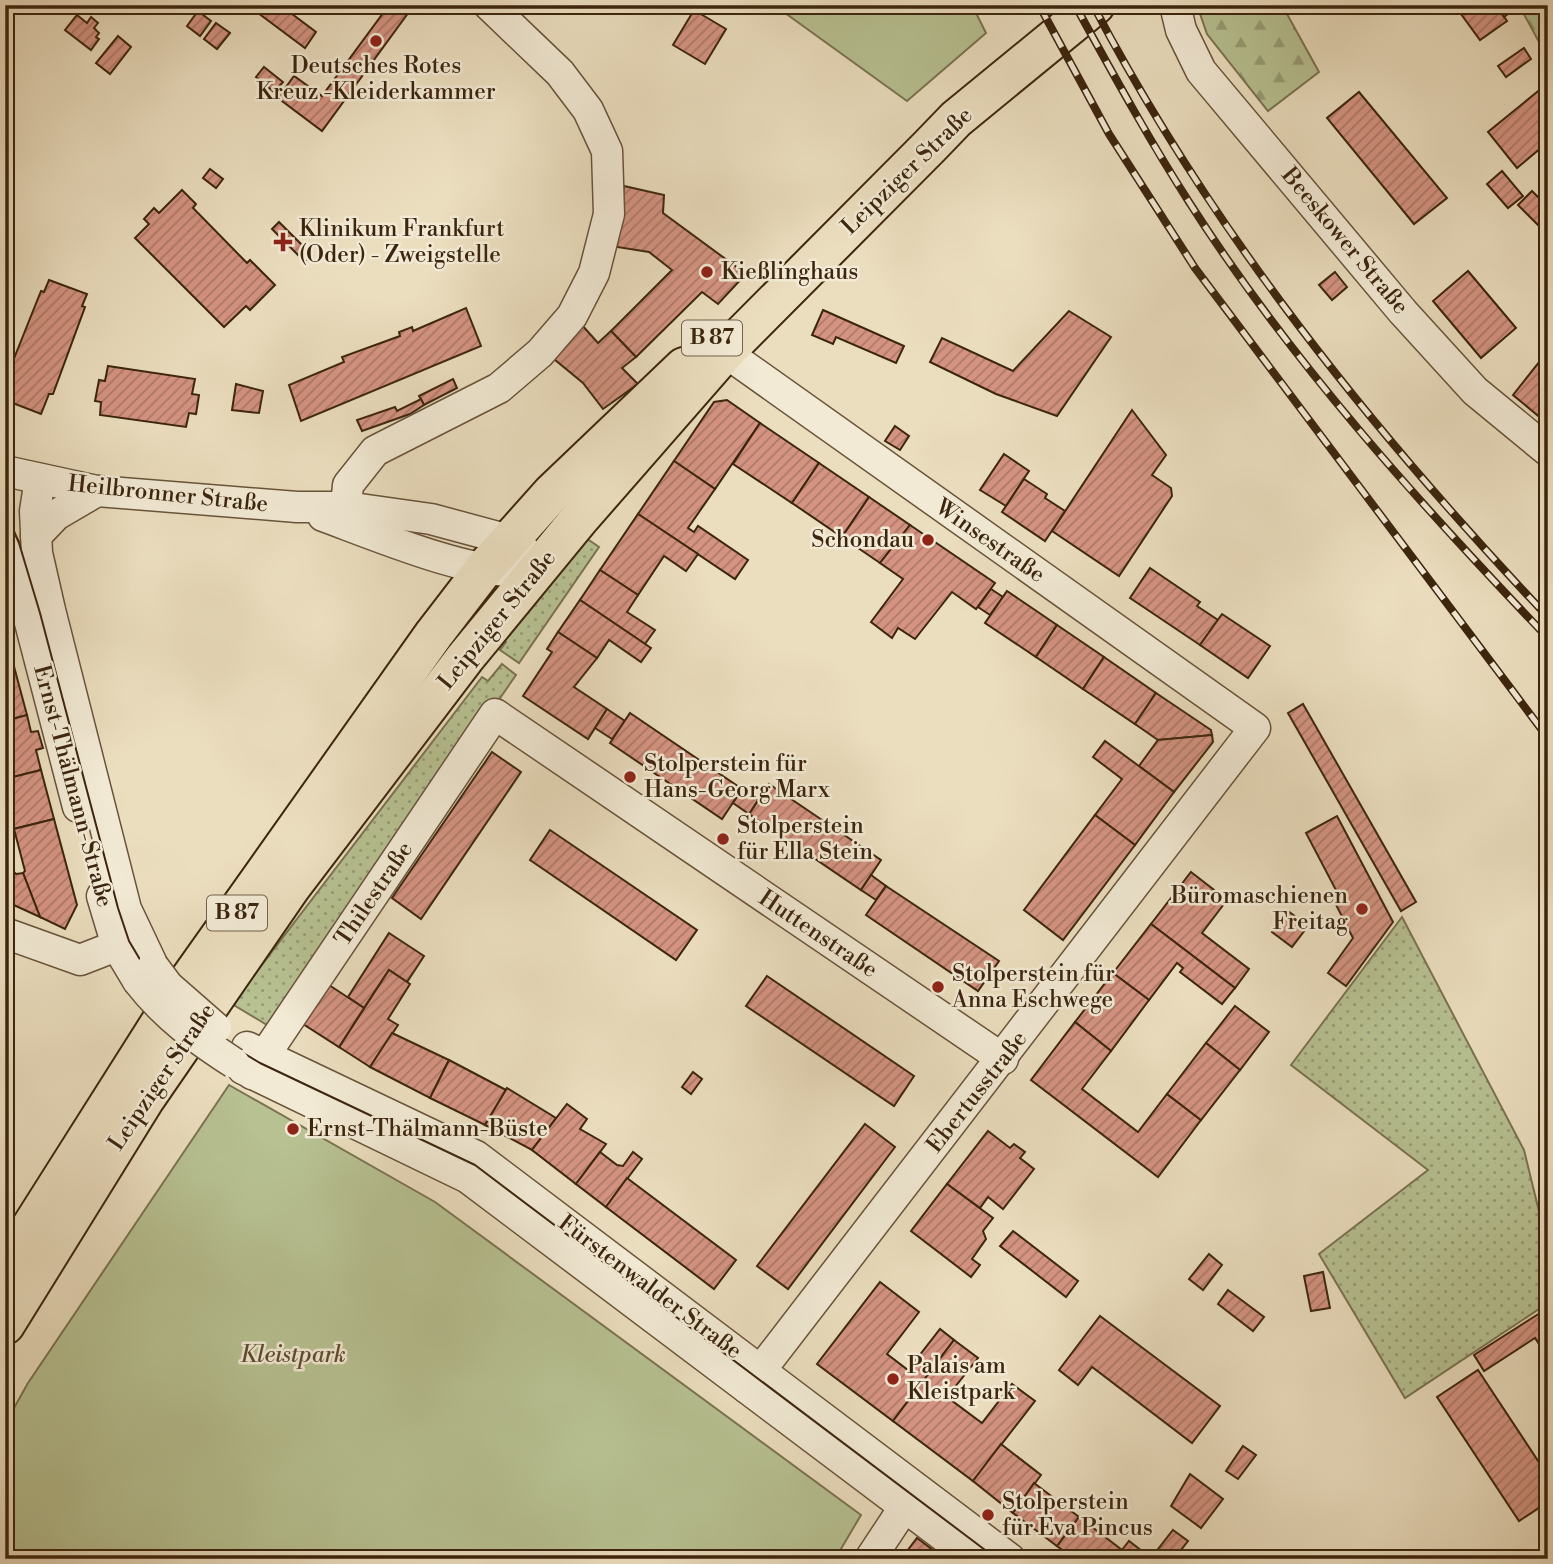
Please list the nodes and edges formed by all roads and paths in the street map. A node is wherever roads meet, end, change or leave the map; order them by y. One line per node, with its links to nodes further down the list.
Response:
1 (489, 5): 13 (street)
2 (1060, 5): 15 (main road, Leipziger Straße / B 87)
3 (1095, 5): 5 (main road, Leipziger Straße / B 87)
4 (1175, 5): 7 (street, Beeskower Straße)
5 (725, 352): 17 (main road, Leipziger Straße / B 87); 21 (street, Winsestraße)
6 (5, 451): 9 (street, Heilbronner Straße)
7 (1548, 452)
8 (5, 471): 9 (street, Heilbronner Straße)
9 (40, 479): 10 (street); 11 (street, Heilbronner Straße); 14 (street, Ernst-Thälmann-Straße)
10 (5, 488)
11 (97, 491): 12 (street, Heilbronner Straße); 14 (street)
12 (297, 507): 13 (street, Heilbronner Straße); 18 (street, Heilbronner Straße)
13 (346, 507): 15 (street, Heilbronner Straße)
14 (36, 536): 19 (street, Ernst-Thälmann-Straße)
15 (509, 540): 17 (street, Heilbronner Straße); 18 (main road, Leipziger Straße / B 87)
16 (5, 548): 19 (street, Ernst-Thälmann-Straße)
17 (544, 562): 18 (street, Heilbronner Straße); 28 (main road, Leipziger Straße / B 87)
18 (484, 569): 27 (main road, Leipziger Straße / B 87)
19 (27, 611): 23 (street, Ernst-Thälmann-Straße)
20 (495, 714): 25 (street, Huttenstraße); 26 (street, Thilestraße)
21 (1255, 728): 25 (street, Ebertusstraße)
22 (5, 933): 23 (street)
23 (127, 942): 24 (street, Ernst-Thälmann-Straße)
24 (146, 974): 26 (street, Fürstenwalder Straße, bridge)
25 (1003, 1059): 29 (street, Ebertusstraße)
26 (249, 1060): 29 (street, Fürstenwalder Straße)
27 (5, 1268)
28 (5, 1325)
29 (754, 1379): 30 (street, Fürstenwalder Straße)
30 (911, 1497): 31 (street); 32 (street, Fürstenwalder Straße); 33 (street, Fürstenwalder Straße)
31 (870, 1559)
32 (974, 1559)
33 (1010, 1559)

